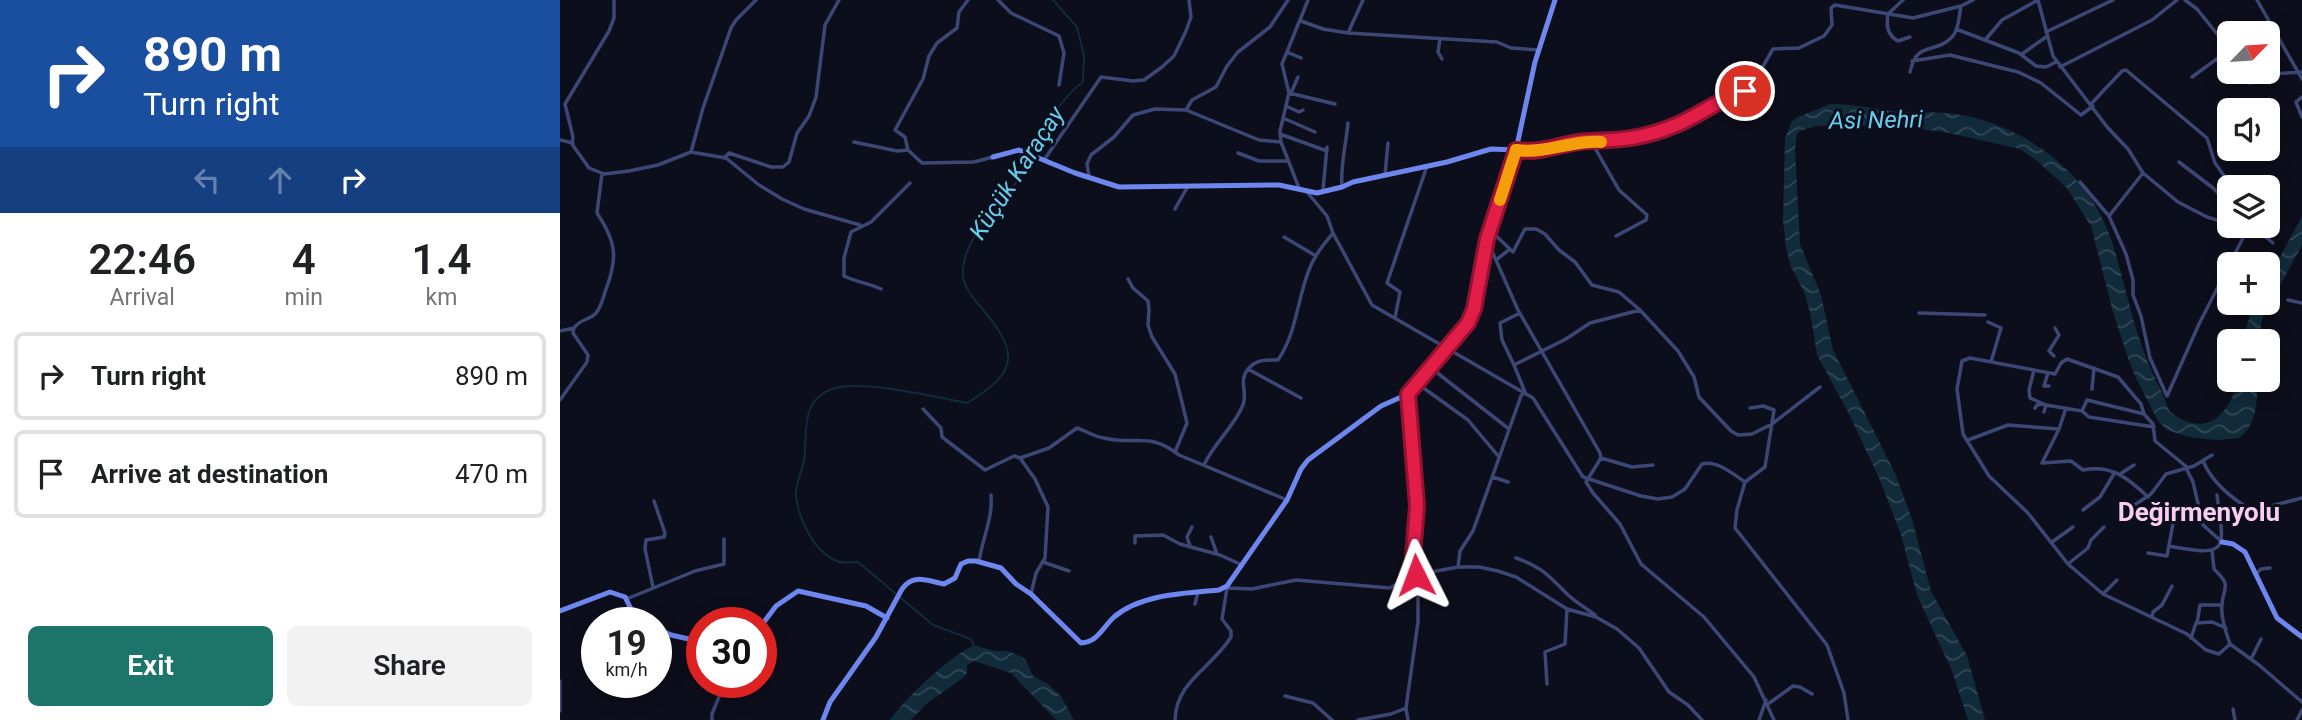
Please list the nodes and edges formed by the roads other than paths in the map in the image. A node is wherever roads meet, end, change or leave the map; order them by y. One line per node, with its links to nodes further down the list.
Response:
1 (614, 0): 61 (street)
2 (756, 0): 65 (street)
3 (839, 0): 68 (street)
4 (968, 0): 63 (street)
5 (998, 0): 44 (street)
6 (1189, 0): 69 (street)
7 (1288, 0): 50 (street)
8 (1308, 0): 20 (street)
9 (1363, 0): 23 (street)
10 (1555, 0): 30 (street)
11 (1903, 0): 19 (street)
12 (1973, 0): 18 (street)
13 (2038, 0): 24 (street); 28 (street)
14 (2113, 0): 24 (street)
15 (2177, 0): 37 (street)
16 (2185, 0): 25 (street)
17 (2257, 0): 21 (street)
18 (1961, 6): 19 (street); 22 (street)
19 (1888, 14): 26 (street); 58 (street)
20 (1301, 21): 23 (street); 31 (street)
21 (2269, 21)
22 (1956, 29): 28 (street); 36 (street)
23 (1349, 33): 27 (street)
24 (2046, 34): 32 (street); 37 (street)
25 (2217, 35)
26 (1910, 37)
27 (1440, 39): 30 (street); 35 (street)
28 (1986, 39): 32 (street)
29 (2280, 41): 39 (street)
30 (1539, 50): 64 (street)
31 (1287, 52): 33 (street); 45 (street)
32 (2022, 54): 37 (street)
33 (1301, 58)
34 (2217, 58): 41 (street)
35 (1442, 59)
36 (1912, 61): 38 (street); 48 (street)
37 (2058, 65): 48 (street)
38 (1910, 72)
39 (2301, 73): 40 (street); 43 (street)
40 (2280, 74)
41 (2192, 76)
42 (1298, 77): 45 (street)
43 (2302, 79)
44 (1059, 85)
45 (1290, 93): 47 (street); 49 (street)
46 (2302, 97): 52 (street)
47 (1335, 104)
48 (2092, 105): 74 (street); 76 (street)
49 (1286, 106): 51 (street); 53 (street)
50 (1186, 110): 60 (street); 77 (street)
51 (1303, 110)
52 (2302, 117)
53 (1283, 118): 55 (street); 56 (street)
54 (1348, 123): 81 (street)
55 (1315, 132)
56 (1280, 134): 60 (street); 83 (street)
57 (560, 140): 61 (street)
58 (1591, 141): 64 (street); 91 (street)
59 (854, 142): 63 (street)
60 (1281, 142): 70 (street)
61 (573, 143): 73 (street)
62 (1388, 143): 75 (street)
63 (908, 150): 67 (street)
64 (1516, 150): 72 (street); 89 (street)
65 (691, 152): 68 (street); 73 (street)
66 (1238, 153): 70 (street)
67 (993, 157): 69 (street)
68 (724, 158): 88 (street)
69 (1041, 158): 77 (street)
70 (1287, 161): 82 (street)
71 (2179, 162): 84 (street)
72 (1427, 166): 75 (street); 108 (street)
73 (602, 173): 110 (street)
74 (2143, 173): 86 (street); 87 (street)
75 (1385, 175): 81 (street)
76 (2224, 175)
77 (1089, 178): 80 (street)
78 (2080, 182): 86 (street)
79 (910, 183): 88 (street)
80 (1188, 186): 82 (street); 85 (street)
81 (1342, 187): 83 (street)
82 (1304, 191): 83 (street); 90 (street)
83 (1323, 192)
84 (2217, 192)
85 (1175, 209)
86 (2109, 216): 93 (street)
87 (2217, 220)
88 (860, 225): 101 (street)
89 (1490, 230): 95 (street); 97 (street)
90 (1333, 233): 98 (street); 108 (street)
91 (1616, 236)
92 (1284, 237): 98 (street)
93 (2243, 238)
94 (2267, 238): 96 (street)
95 (1488, 242): 99 (street); 113 (street)
96 (2273, 243)
97 (1510, 249): 99 (street); 104 (street)
98 (1316, 256): 120 (street)
99 (1496, 260): 105 (street)
100 (1128, 279): 144 (street)
101 (881, 289)
102 (2288, 300): 103 (street)
103 (2302, 303)
104 (1640, 310): 114 (street); 139 (street)
105 (1520, 313): 114 (street); 117 (street)
106 (1919, 313): 107 (street)
107 (1985, 315)
108 (1395, 318): 113 (street)
109 (1988, 322): 116 (street)
110 (574, 328): 112 (street); 130 (street)
111 (2055, 328): 115 (street)
112 (560, 331)
113 (1446, 348): 118 (street); 127 (street)
114 (1540, 351): 117 (street); 148 (street)
115 (2054, 356)
116 (1991, 362): 121 (street); 143 (street)
117 (1514, 365): 127 (street)
118 (1430, 368): 123 (street); 142 (street)
119 (2094, 368): 122 (street); 126 (street); 138 (street)
120 (1248, 369): 129 (street); 151 (street)
121 (2034, 370): 122 (street); 131 (street)
122 (2048, 373): 124 (street)
123 (1418, 384): 128 (street); 147 (street)
124 (2049, 386)
125 (1820, 387): 139 (street)
126 (2092, 389)
127 (1525, 393): 142 (street); 158 (street)
128 (1408, 394): 165 (street); 191 (street)
129 (1301, 398)
130 (560, 400)
131 (2045, 404): 133 (street); 134 (street); 137 (street)
132 (1750, 408): 139 (street)
133 (2035, 408)
134 (2066, 408): 136 (street); 141 (street)
135 (923, 409): 146 (street)
136 (2082, 411): 138 (street); 140 (street)
137 (2044, 412)
138 (2144, 414): 140 (street)
139 (1773, 423): 160 (street)
140 (2154, 427): 153 (street)
141 (2059, 429): 143 (street); 155 (street)
142 (1509, 430): 147 (street)
143 (1967, 440): 156 (street)
144 (1175, 452): 146 (street); 151 (street)
145 (2212, 455): 149 (street)
146 (1020, 458): 185 (street)
147 (1500, 458): 157 (street)
148 (1601, 458): 152 (street); 158 (street)
149 (2203, 461): 153 (street); 164 (street)
150 (2134, 464): 155 (street)
151 (1205, 465): 165 (street)
152 (1653, 465)
153 (2187, 468): 163 (street); 176 (street)
154 (1994, 472): 156 (street)
155 (2117, 473): 163 (street); 168 (street)
156 (1989, 476): 175 (street)
157 (1493, 477): 159 (street); 188 (street)
158 (1588, 479): 160 (street); 222 (street)
159 (1508, 482)
160 (1745, 482): 237 (street)
161 (991, 495): 184 (street)
162 (2217, 495): 176 (street)
163 (2148, 497): 167 (street)
164 (2302, 498)
165 (1287, 500): 187 (street)
166 (654, 502): 195 (street)
167 (2130, 508)
168 (2082, 510)
169 (2174, 518): 179 (street)
170 (1192, 527): 178 (street)
171 (2073, 527): 175 (street)
172 (2104, 527): 186 (street)
173 (1211, 537): 182 (street)
174 (724, 539): 195 (street)
175 (2052, 541): 186 (street)
176 (2222, 542): 180 (street); 192 (street)
177 (1135, 543): 178 (street)
178 (1190, 546): 182 (street)
179 (2169, 546): 180 (street); 181 (street)
180 (2213, 550): 202 (street)
181 (2148, 553)
182 (1217, 554): 187 (street)
183 (1516, 558): 208 (street)
184 (979, 562): 198 (street); 207 (street)
185 (1043, 562): 190 (street); 198 (street)
186 (2068, 564): 199 (street)
187 (1243, 565): 196 (street)
188 (1458, 567): 191 (street); 205 (street)
189 (2270, 568): 192 (street)
190 (1069, 571)
191 (1416, 575): 196 (street); 224 (street)
192 (2255, 575): 212 (street)
193 (2117, 580): 199 (street)
194 (2172, 586): 209 (street)
195 (653, 587): 200 (street)
196 (1227, 587): 197 (street); 230 (street)
197 (1198, 592): 198 (street); 201 (street)
198 (1031, 593)
199 (2103, 594): 209 (street)
200 (625, 597): 203 (street); 206 (street)
201 (1195, 604)
202 (2222, 605): 210 (street); 211 (street)
203 (631, 607)
204 (775, 607): 207 (street)
205 (1567, 609): 208 (street); 218 (street)
206 (560, 611)
207 (887, 616): 229 (street)
208 (1597, 617): 234 (street)
209 (2152, 617): 213 (street)
210 (2197, 623): 211 (street); 213 (street)
211 (2226, 628): 215 (street)
212 (2302, 637)
213 (2191, 638): 215 (street)
214 (2261, 639): 216 (street)
215 (2230, 644): 216 (street)
216 (2251, 659): 223 (street)
217 (560, 681): 227 (street)
218 (1547, 684)
219 (1812, 694): 222 (street)
220 (1285, 696): 231 (street)
221 (718, 698): 228 (street)
222 (1767, 702): 235 (street); 236 (street)
223 (2302, 702)
224 (1406, 708): 232 (street); 233 (street)
225 (2234, 709): 238 (street)
226 (2302, 710): 239 (street)
227 (560, 711)
228 (712, 720)
229 (823, 720)
230 (1175, 720)
231 (1332, 720)
232 (1358, 720)
233 (1408, 720)
234 (1702, 720)
235 (1759, 720)
236 (1774, 720)
237 (1848, 720)
238 (2235, 720)
239 (2297, 720)

